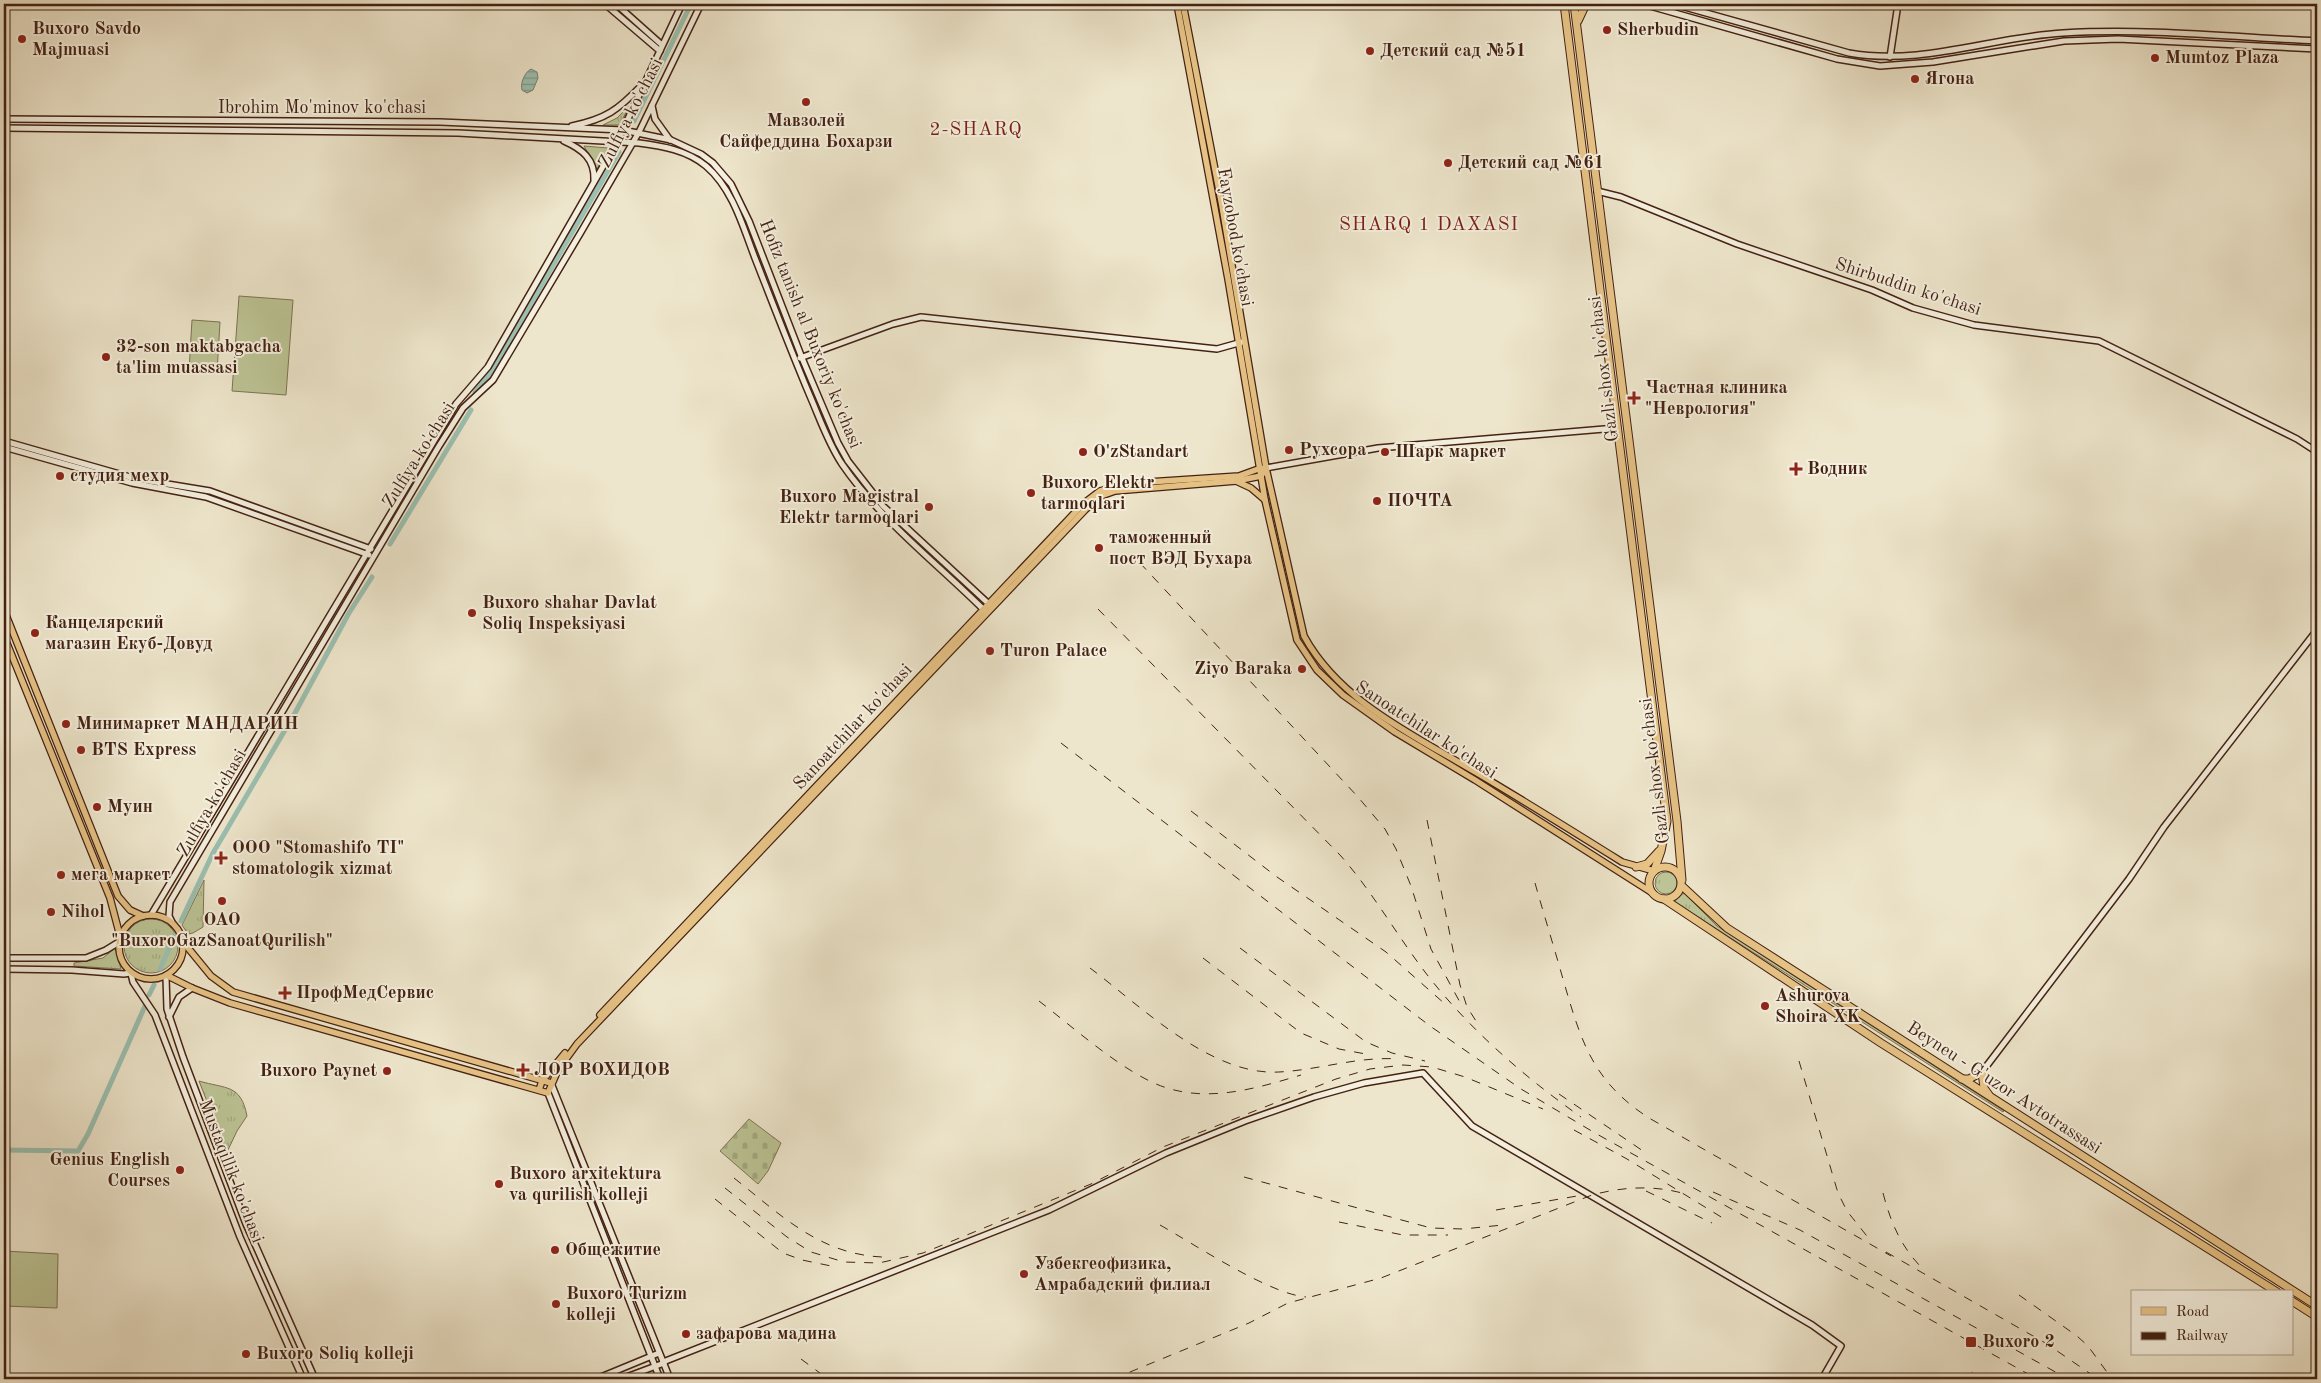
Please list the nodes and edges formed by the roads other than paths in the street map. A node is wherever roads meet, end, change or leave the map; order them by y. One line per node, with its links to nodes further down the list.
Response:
1 (605, 4): 18 (main road)
2 (616, 4): 15 (main road)
3 (682, 4): 15 (main road, Zulfiya ko'chasi)
4 (701, 4): 22 (main road, Zulfiya ko'chasi)
5 (1177, 4): 36 (main road, Fayzobod ko'chasi)
6 (1183, 4): 36 (main road)
7 (1574, 4): 13 (highway, Gazli shox ko'chasi)
8 (1586, 4): 13 (highway)
9 (1643, 4): 20 (main road)
10 (1674, 4): 19 (main road)
11 (1898, 4): 19 (main road)
12 (1563, 6): 39 (highway, Gazli shox ko'chasi)
13 (1577, 24): 35 (highway, Gazli shox ko'chasi)
14 (2317, 41): 17 (main road)
15 (662, 45): 18 (main road, Zulfiya ko'chasi)
16 (2317, 49): 20 (main road)
17 (1960, 50): 19 (main road); 20 (main road)
18 (660, 51): 21 (main road, Zulfiya ko'chasi)
19 (1890, 57)
20 (1961, 58)
21 (645, 81): 26 (main road); 27 (main road, Zulfiya ko'chasi)
22 (652, 105): 28 (main road, Zulfiya ko'chasi); 31 (main road)
23 (4, 118): 24 (main road, Ibrohim Mo'minov ko'chasi)
24 (458, 123): 26 (main road, Ibrohim Mo'minov ko'chasi); 29 (main road)
25 (4, 128): 29 (main road, Ibrohim Mo'minov ko'chasi)
26 (563, 128): 27 (main road, Ibrohim Mo'minov ko'chasi)
27 (623, 130): 28 (main road, Ibrohim Mo'minov ko'chasi); 32 (main road, Zulfiya ko'chasi)
28 (639, 132): 31 (main road, Hofiz tanish al Buxoriy ko'chasi); 33 (main road, Zulfiya ko'chasi)
29 (458, 133): 30 (main road, Ibrohim Mo'minov ko'chasi)
30 (559, 139): 32 (main road, Ibrohim Mo'minov ko'chasi); 34 (main road)
31 (671, 140): 37 (main road, Hofiz tanish al Buxoriy ko'chasi)
32 (617, 142): 33 (main road, Ibrohim Mo'minov ko'chasi); 34 (main road, Zulfiya ko'chasi)
33 (633, 143): 38 (main road, Hofiz tanish al Buxoriy ko'chasi); 52 (main road, Zulfiya ko'chasi)
34 (594, 182): 50 (main road, Zulfiya ko'chasi)
35 (1597, 192): 42 (main road, Shirbuddin ko'chasi); 65 (highway, Gazli shox ko'chasi)
36 (1241, 342): 37 (main road); 43 (main road, Fayzobod ko'chasi)
37 (802, 358): 38 (main road); 53 (main road, Hofiz tanish al Buxoriy ko'chasi)
38 (795, 360): 55 (main road, Hofiz tanish al Buxoriy ko'chasi)
39 (1616, 428): 43 (main road); 62 (highway, Gazli shox ko'chasi)
40 (4, 441): 50 (main road)
41 (4, 447): 51 (main road)
42 (2317, 452)
43 (1262, 468): 44 (main road, Fayzobod ko'chasi); 45 (main road, Sanoatchilar ko'chasi); 48 (main road, Sanoatchilar ko'chasi)
44 (1261, 476): 46 (main road, Sanoatchilar ko'chasi); 47 (main road, Sanoatchilar ko'chasi)
45 (1237, 479): 46 (main road, Sanoatchilar ko'chasi); 49 (main road); 53 (main road, Sanoatchilar ko'chasi)
46 (1248, 479): 47 (main road)
47 (1262, 487): 48 (main road); 49 (main road, Sanoatchilar ko'chasi)
48 (1274, 498): 61 (main road, Sanoatchilar ko'chasi)
49 (1265, 500): 61 (main road, Sanoatchilar ko'chasi)
50 (370, 548): 51 (main road, Zulfiya ko'chasi); 52 (main road)
51 (367, 554): 52 (main road); 59 (main road, Zulfiya ko'chasi)
52 (375, 554): 60 (main road, Zulfiya ko'chasi)
53 (991, 606): 55 (main road, Sanoatchilar ko'chasi)
54 (4, 610): 57 (main road)
55 (986, 611): 85 (main road, Sanoatchilar ko'chasi); 86 (main road, Sanoatchilar ko'chasi)
56 (2317, 630): 83 (main road)
57 (12, 632): 58 (main road); 69 (main road)
58 (4, 636): 71 (main road)
59 (280, 700): 60 (main road); 68 (main road, Zulfiya ko'chasi)
60 (286, 703): 70 (main road, Zulfiya ko'chasi)
61 (1477, 777): 63 (main road); 66 (main road, Sanoatchilar ko'chasi)
62 (1663, 844): 63 (highway); 64 (highway, Gazli shox ko'chasi)
63 (1636, 867): 64 (main road)
64 (1654, 871): 65 (highway); 66 (highway)
65 (1682, 883): 67 (highway); 74 (highway, Beyneu - G'uzor Avtotrassasi)
66 (1654, 894): 67 (highway)
67 (1664, 899): 93 (highway, Beyneu - G'uzor Avtotrassasi)
68 (151, 915): 69 (main road); 70 (main road)
69 (144, 916): 71 (main road)
70 (173, 924): 72 (main road)
71 (120, 939): 75 (main road); 77 (main road)
72 (184, 942): 78 (main road); 80 (main road)
73 (1761, 942): 74 (highway)
74 (1749, 943): 84 (highway, Beyneu - G'uzor Avtotrassasi)
75 (4, 958)
76 (4, 969): 77 (main road)
77 (130, 973): 78 (main road); 92 (main road, Mustaqillik ko'chasi)
78 (167, 976): 79 (main road); 81 (main road, Mustaqillik ko'chasi)
79 (192, 988): 81 (main road); 82 (main road)
80 (307, 1014): 82 (main road); 85 (main road)
81 (169, 1017): 90 (main road, Mustaqillik ko'chasi)
82 (304, 1024): 87 (main road)
83 (1982, 1072): 84 (highway); 89 (highway)
84 (1960, 1078): 89 (highway, Beyneu - G'uzor Avtotrassasi)
85 (542, 1081): 86 (main road); 87 (main road, Sanoatchilar ko'chasi)
86 (551, 1083): 88 (main road, Sanoatchilar ko'chasi); 102 (main road)
87 (539, 1090): 88 (main road)
88 (548, 1093): 103 (main road)
89 (1993, 1100): 91 (highway, Beyneu - G'uzor Avtotrassasi)
90 (226, 1170): 92 (main road); 97 (main road, Mustaqillik ko'chasi)
91 (2103, 1170): 93 (highway); 95 (highway, Beyneu - G'uzor Avtotrassasi)
92 (215, 1174): 98 (main road, Mustaqillik ko'chasi)
93 (2098, 1179): 94 (highway, Beyneu - G'uzor Avtotrassasi)
94 (2274, 1290)
95 (2292, 1290)
96 (2294, 1291): 100 (highway, Beyneu - G'uzor Avtotrassasi)
97 (278, 1297): 98 (main road); 107 (main road, Mustaqillik ko'chasi)
98 (268, 1301): 106 (main road, Mustaqillik ko'chasi)
99 (2294, 1303): 101 (highway)
100 (2317, 1306)
101 (2317, 1317)
102 (660, 1353): 103 (main road); 104 (main road)
103 (651, 1357): 105 (main road); 108 (main road)
104 (663, 1362): 105 (main road); 111 (main road); 112 (main road)
105 (655, 1366): 109 (main road); 110 (main road)
106 (303, 1379)
107 (315, 1379)
108 (596, 1379)
109 (621, 1379)
110 (660, 1379)
111 (670, 1379)
112 (1822, 1379)

